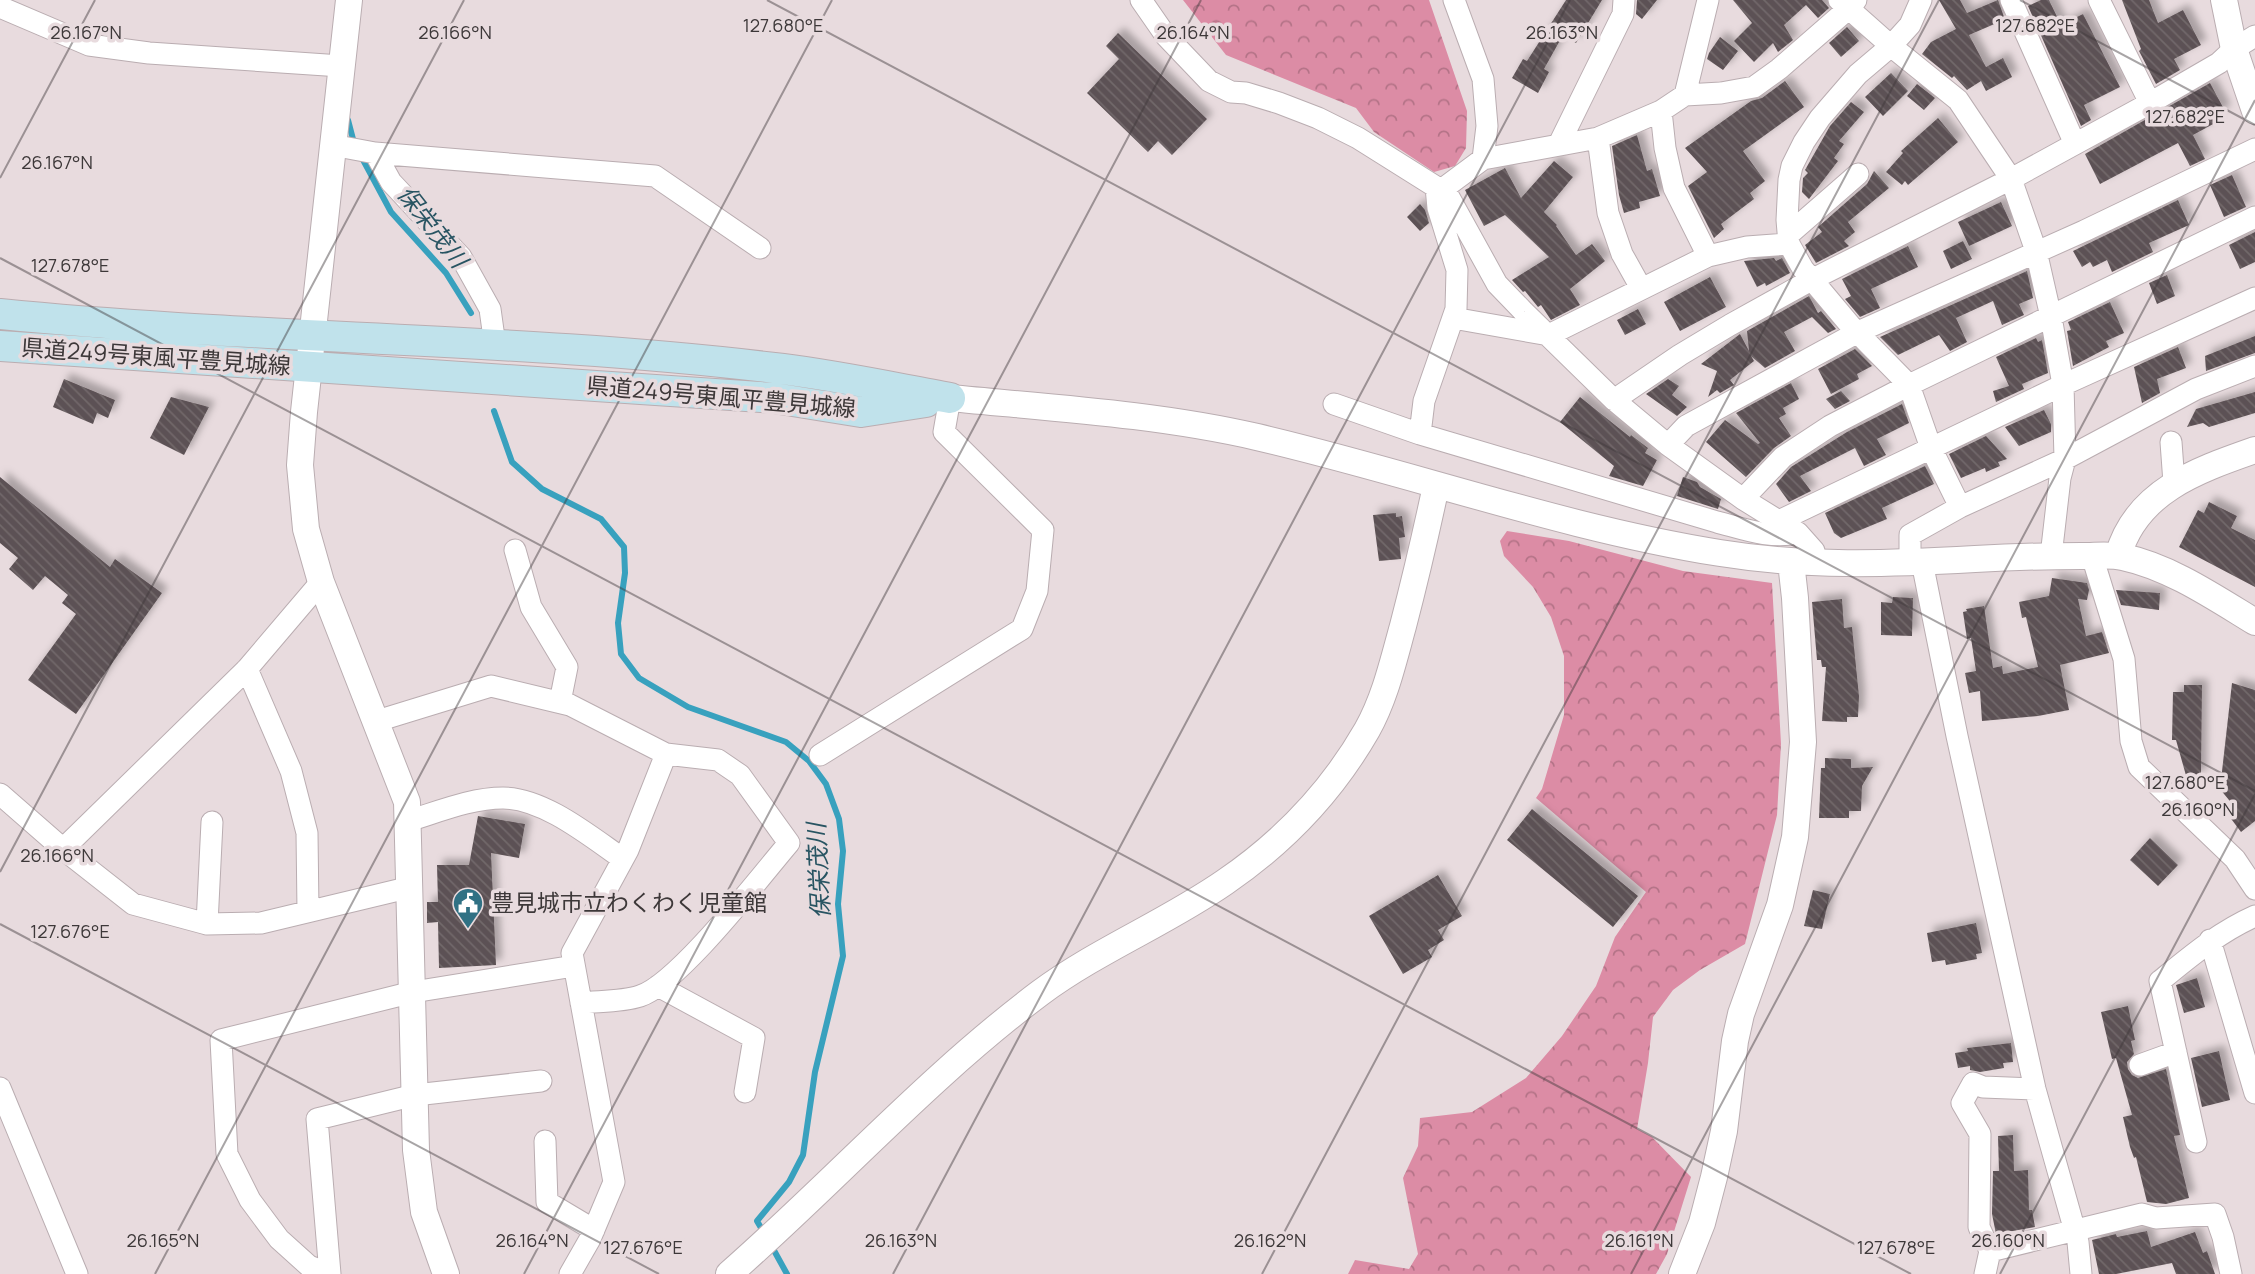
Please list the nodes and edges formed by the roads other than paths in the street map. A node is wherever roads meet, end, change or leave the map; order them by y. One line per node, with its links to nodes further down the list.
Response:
1 (349, 0): 14 (street)
2 (1141, 0): 28 (street)
3 (1454, 0): 25 (street)
4 (1624, 0): 20 (street)
5 (1708, 0): 15 (street)
6 (1921, 0): 13 (street)
7 (2011, 0): 21 (street)
8 (2099, 0): 16 (street)
9 (2224, 0): 12 (street)
10 (1847, 3): 13 (street); 15 (street)
11 (0, 7): 14 (street)
12 (2245, 42): 16 (street); 18 (street)
13 (1891, 46): 27 (street); 30 (street)
14 (341, 66): 22 (street)
15 (1685, 95): 17 (street)
16 (2151, 103): 21 (street)
17 (1661, 111): 19 (street); 33 (street)
18 (2255, 111)
19 (1598, 138): 20 (street); 35 (street)
20 (1559, 144): 25 (street)
21 (2075, 144): 27 (street)
22 (332, 145): 24 (street); 41 (street)
23 (2255, 149): 32 (street)
24 (375, 153): 31 (street); 43 (street)
25 (1483, 159): 28 (street)
26 (1858, 174): 30 (street)
27 (2011, 179): 32 (street); 34 (street)
28 (1440, 187): 39 (street); 42 (street)
29 (2255, 217): 38 (street)
30 (1789, 239): 33 (street); 34 (street)
31 (760, 248)
32 (2036, 250): 38 (street); 40 (street)
33 (1708, 256): 35 (street)
34 (1811, 280): 40 (street); 50 (street)
35 (1641, 288): 42 (street)
36 (2255, 298): 48 (street)
37 (0, 314): 41 (main road, 県道249号東風平豊見城線)
38 (2051, 317): 47 (street); 48 (street)
39 (1453, 318): 42 (street); 52 (street)
40 (1858, 332): 47 (street); 54 (street)
41 (312, 334): 43 (main road, 県道249号東風平豊見城線); 46 (street)
42 (1549, 335): 50 (street)
43 (495, 345): 49 (main road, 県道249号東風平豊見城線)
44 (0, 346): 46 (main road, 県道249号東風平豊見城線)
45 (2255, 366): 57 (street)
46 (309, 367): 49 (main road, 県道249号東風平豊見城線); 70 (street)
47 (1909, 385): 55 (street); 60 (street)
48 (2063, 385): 55 (street); 57 (street)
49 (950, 398): 59 (street); 76 (street)
50 (1614, 400): 54 (street)
51 (1334, 404): 52 (street)
52 (1420, 434): 63 (street)
53 (2171, 442): 58 (street)
54 (1668, 445): 60 (street)
55 (1931, 449): 61 (street); 62 (street)
56 (2255, 450): 58 (street)
57 (2065, 459): 61 (street); 65 (street)
58 (2174, 483): 66 (street)
59 (1436, 486): 67 (street); 108 (street)
60 (1743, 499): 62 (street)
61 (1960, 507): 68 (street)
62 (1779, 521): 63 (street)
63 (1798, 533): 69 (street)
64 (514, 550): 73 (street)
65 (2051, 556): 66 (street); 68 (street)
66 (2105, 556): 71 (street); 83 (street)
67 (1791, 562): 69 (street); 109 (street)
68 (1916, 563): 69 (street); 96 (street)
69 (1818, 564)
70 (321, 582): 72 (street); 74 (street)
71 (2255, 622)
72 (247, 669): 80 (street); 84 (street)
73 (560, 702): 74 (street); 75 (street)
74 (377, 722): 78 (street)
75 (666, 754): 81 (street); 89 (street)
76 (820, 755)
77 (0, 794): 80 (street)
78 (408, 821): 81 (street); 82 (street)
79 (212, 822): 86 (street)
80 (63, 849): 86 (street)
81 (623, 859): 88 (street)
82 (411, 887): 84 (street); 90 (street)
83 (2255, 889)
84 (309, 911): 86 (street)
85 (2255, 916): 87 (street)
86 (207, 924)
87 (2210, 940): 92 (street); 98 (street)
88 (574, 966): 90 (street); 91 (street)
89 (658, 986): 91 (street); 97 (street)
90 (413, 992): 99 (street); 99 (street)
91 (581, 1003): 102 (street)
92 (2176, 1052): 93 (street); 101 (street)
93 (2140, 1065)
94 (541, 1081): 99 (street)
95 (0, 1088): 105 (street)
96 (2035, 1089): 103 (street); 104 (street)
97 (745, 1092)
98 (2255, 1093)
99 (415, 1095): 106 (street)
100 (545, 1141): 102 (street)
101 (2196, 1142)
102 (594, 1230): 107 (street)
103 (2074, 1230): 104 (street); 111 (street); 112 (street)
104 (1990, 1251): 110 (street)
105 (77, 1274)
106 (446, 1274)
107 (570, 1274)
108 (729, 1274)
109 (1682, 1274)
110 (1984, 1274)
111 (2081, 1274)
112 (2231, 1274)

